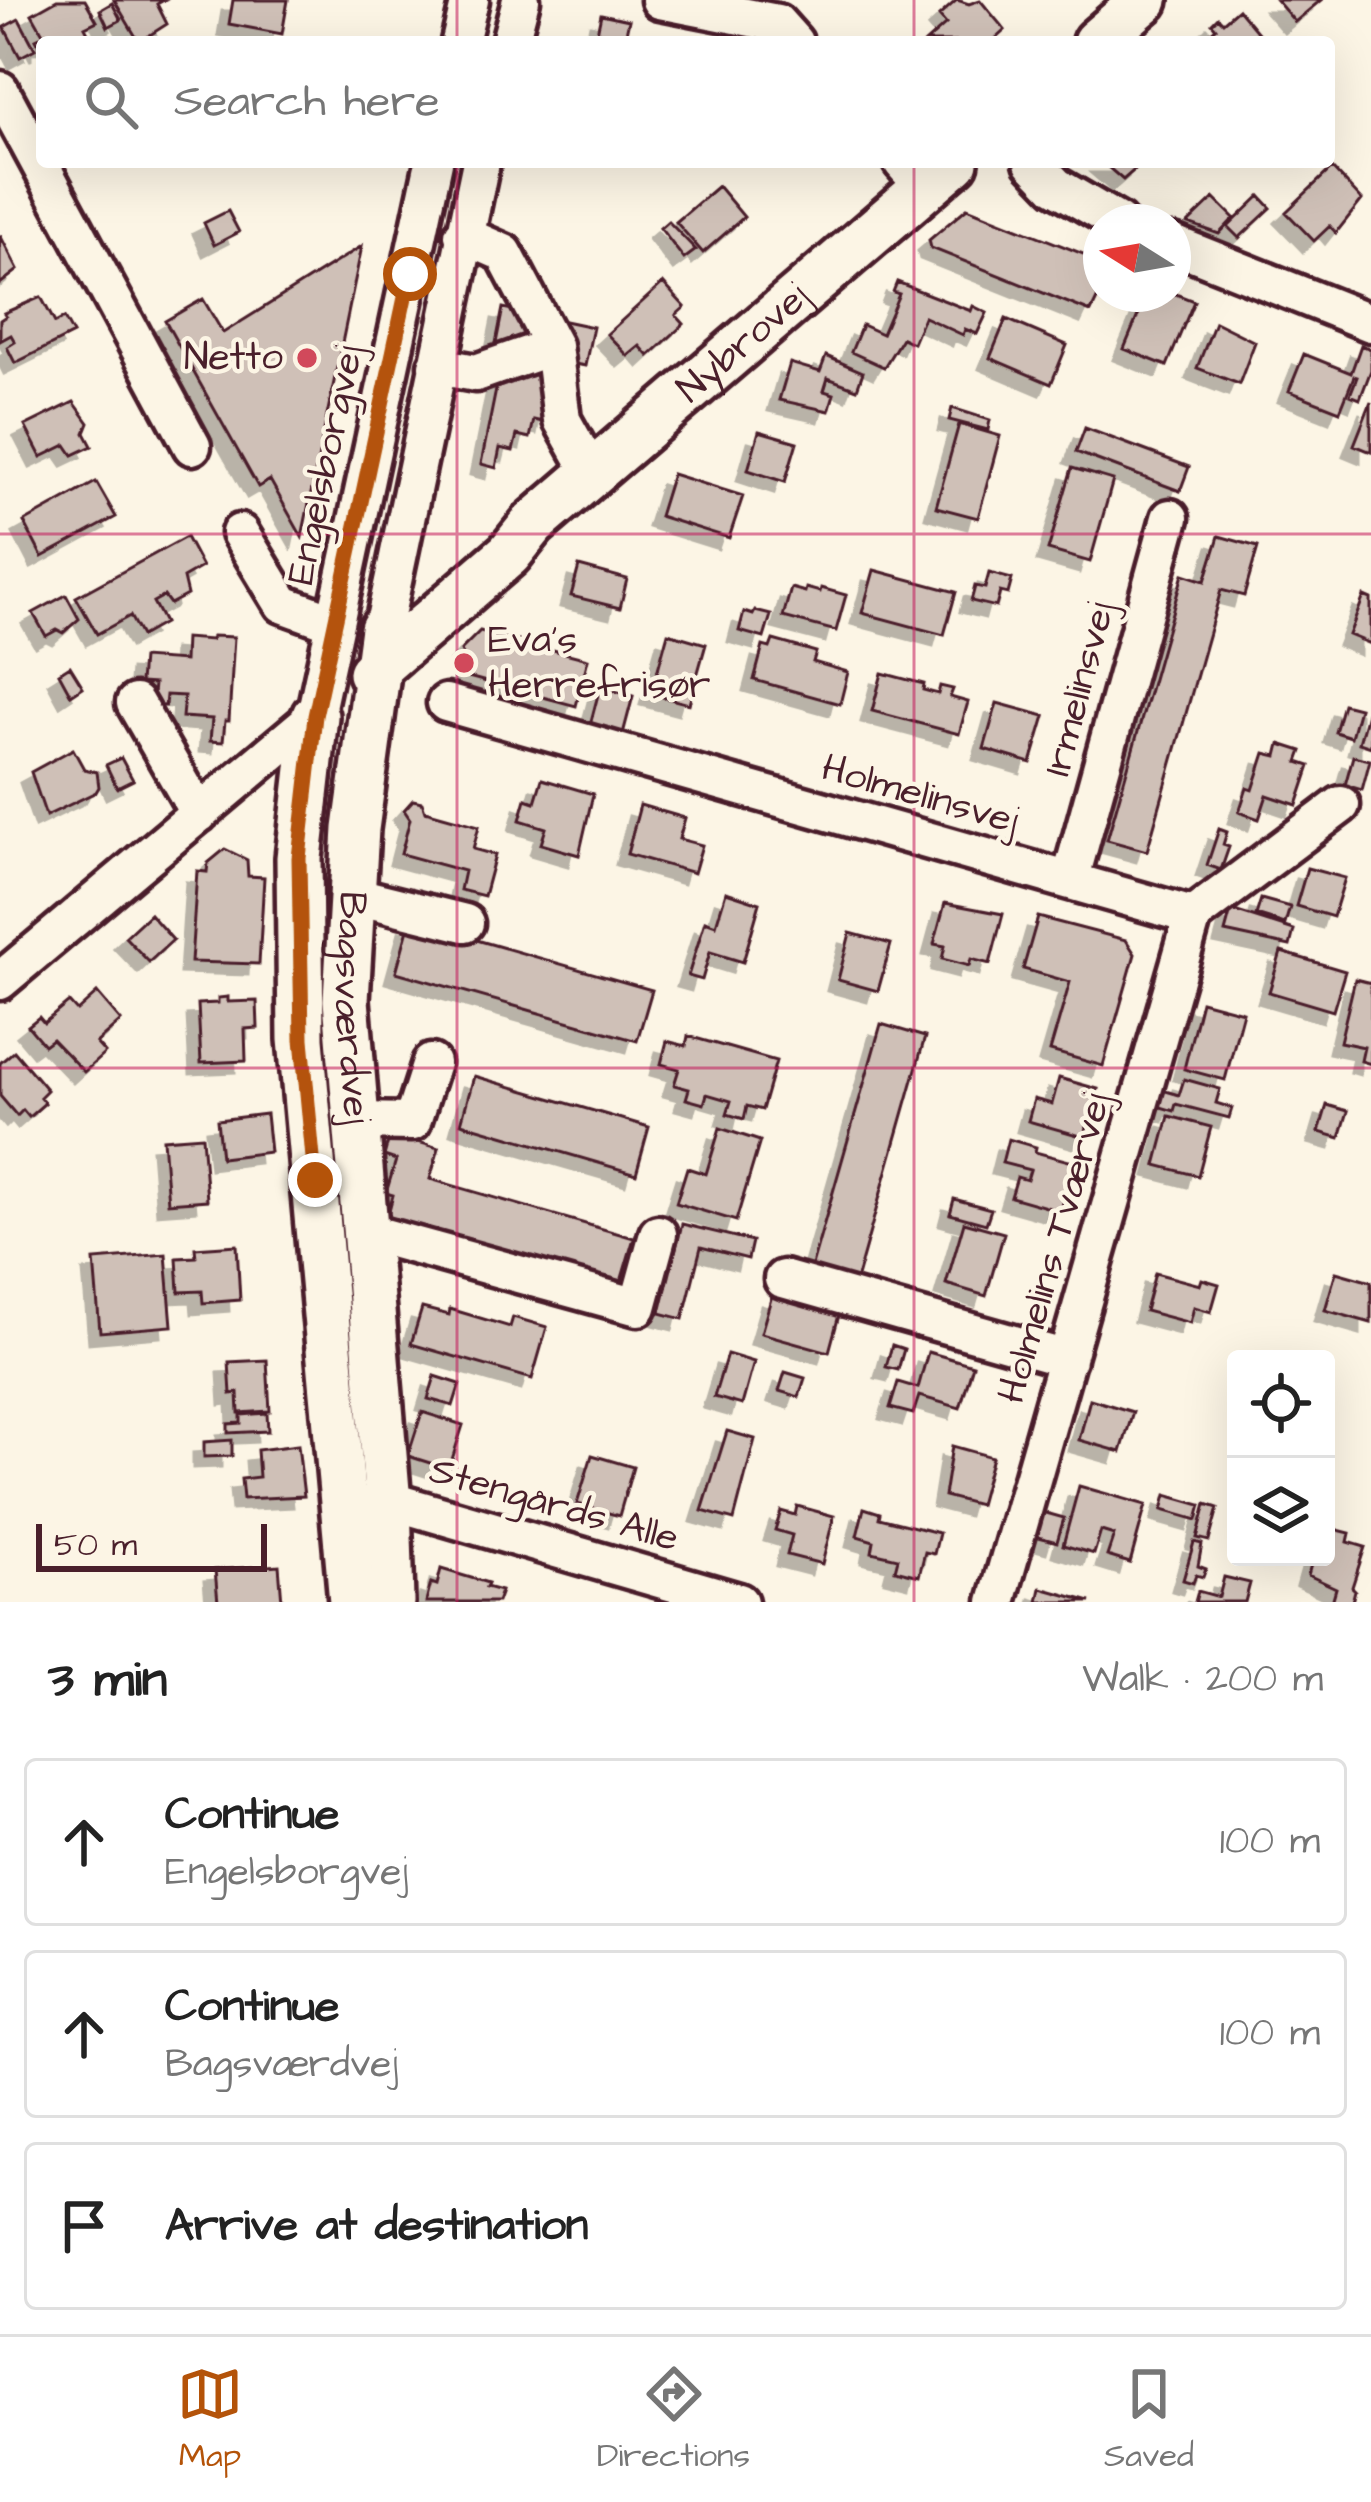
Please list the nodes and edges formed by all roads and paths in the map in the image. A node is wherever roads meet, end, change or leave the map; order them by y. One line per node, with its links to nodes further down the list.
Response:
1 (470, 0): 5 (street)
2 (521, 0): 6 (street)
3 (660, 0): 7 (street)
4 (1145, 0): 8 (main road)
5 (461, 36)
6 (512, 36)
7 (789, 36)
8 (1103, 36)
9 (0, 90): 10 (street)
10 (36, 157)
11 (42, 168): 22 (street)
12 (433, 168): 26 (street, Engelsborgvej)
13 (480, 168): 17 (street)
14 (1039, 168): 16 (street)
15 (927, 170): 23 (main road, Nybrovej)
16 (1087, 204)
17 (463, 235): 20 (street); 21 (street)
18 (1191, 251): 19 (street)
19 (1371, 323)
20 (553, 346): 21 (street); 23 (street)
21 (437, 366): 27 (street)
22 (192, 446)
23 (592, 473): 27 (main road, Nybrovej)
24 (1170, 518): 33 (street, Irmelinsvej)
25 (240, 533): 26 (street)
26 (335, 623): 30 (street, Engelsborgvej)
27 (380, 648): 30 (main road, Nybrovej); 34 (main road, Bagsværdvej)
28 (135, 703): 32 (street)
29 (446, 704): 33 (street, Holmelinsvej)
30 (315, 716): 32 (street, Nybrovej); 44 (main road, Bagsværdvej)
31 (1341, 805): 35 (street)
32 (199, 814): 37 (street, Nybrovej)
33 (1070, 881): 35 (street, Holmelinsvej)
34 (352, 895): 36 (street); 39 (main road, Bagsværdvej)
35 (1193, 916): 43 (street, Holmelins Tværvej)
36 (465, 923)
37 (0, 981)
38 (431, 1063): 39 (street)
39 (356, 1120): 40 (main road, Bagsværdvej)
40 (366, 1232): 41 (street); 44 (main road, Bagsværdvej)
41 (658, 1234)
42 (783, 1279): 43 (street)
43 (1067, 1359): 48 (street, Holmelins Tværvej)
44 (366, 1506): 45 (main road, Bagsværdvej); 46 (main road, Bagsværdvej); 47 (street, Stengårds Alle)
45 (352, 1602)
46 (391, 1602)
47 (739, 1602)
48 (998, 1602)

